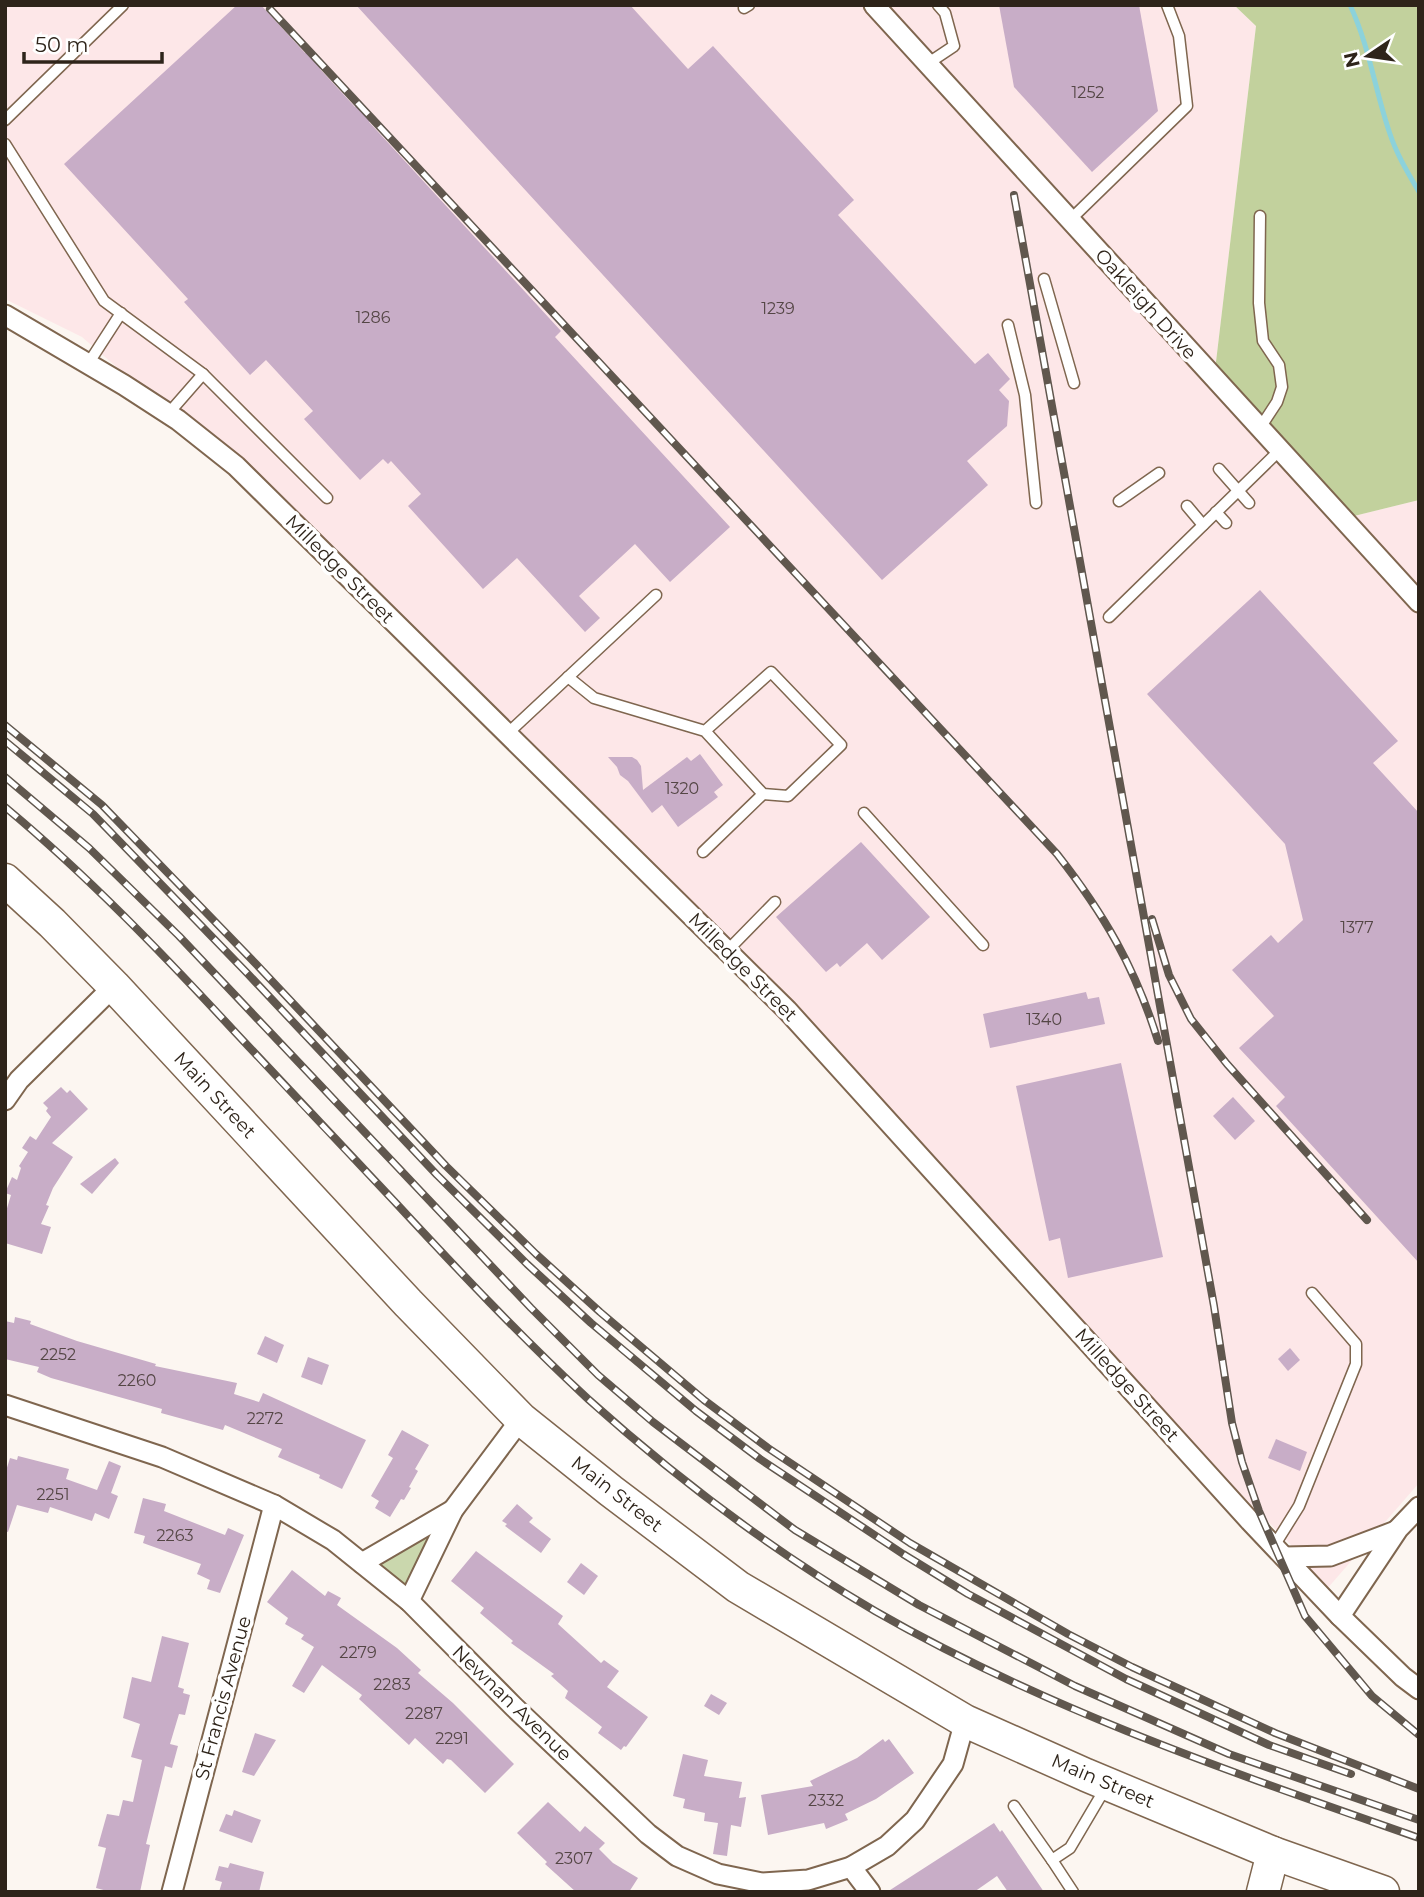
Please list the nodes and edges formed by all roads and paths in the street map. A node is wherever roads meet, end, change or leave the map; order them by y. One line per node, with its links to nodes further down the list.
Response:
1 (123, 5): 6 (lane)
2 (937, 5): 5 (lane)
3 (1167, 5): 9 (lane)
4 (878, 7): 5 (street, Oakleigh Drive)
5 (928, 64): 9 (street, Oakleigh Drive)
6 (5, 120)
7 (5, 144): 11 (lane)
8 (1260, 216): 18 (lane)
9 (1070, 220): 18 (street, Oakleigh Drive)
10 (1044, 279): 16 (lane)
11 (121, 313): 14 (lane); 15 (lane)
12 (5, 315): 14 (street, Milledge Street)
13 (1008, 326): 25 (lane)
14 (88, 364): 17 (street, Milledge Street)
15 (203, 374): 17 (lane); 23 (lane)
16 (1074, 383)
17 (168, 414): 36 (street, Milledge Street)
18 (1259, 428): 19 (street, Oakleigh Drive)
19 (1280, 450): 22 (lane); 32 (street, Oakleigh Drive)
20 (1219, 469): 22 (lane)
21 (1159, 473): 24 (lane)
22 (1238, 490): 26 (lane); 28 (lane)
23 (327, 498)
24 (1119, 501)
25 (1035, 503)
26 (1249, 503)
27 (1187, 506): 30 (lane)
28 (1216, 512): 29 (lane); 30 (lane)
29 (1226, 523)
30 (1203, 525): 33 (lane)
31 (656, 595): 34 (lane)
32 (1419, 601)
33 (1109, 617)
34 (568, 677): 35 (lane); 36 (lane)
35 (705, 731): 37 (lane); 37 (lane)
36 (507, 734): 43 (street, Milledge Street)
37 (762, 794): 39 (lane)
38 (864, 813): 42 (lane)
39 (703, 852)
40 (5, 880): 44 (main road, Main Street)
41 (775, 902): 43 (lane)
42 (983, 944)
43 (727, 951): 53 (street, Milledge Street)
44 (114, 986): 45 (street); 48 (main road, Main Street)
45 (5, 1100)
46 (1312, 1293): 53 (lane)
47 (5, 1405): 49 (street, Newnan Avenue)
48 (521, 1419): 51 (street); 58 (main road, Main Street)
49 (274, 1505): 54 (street, Newnan Avenue); 64 (street, St Francis Avenue)
50 (1419, 1507): 52 (street)
51 (453, 1510): 54 (street); 55 (street)
52 (1396, 1531): 53 (street); 56 (street)
53 (1280, 1552): 56 (street, Milledge Street)
54 (362, 1563): 55 (street, Newnan Avenue)
55 (409, 1601): 63 (street, Newnan Avenue)
56 (1340, 1616): 57 (street, Milledge Street)
57 (1419, 1689)
58 (965, 1721): 59 (main road, Main Street); 63 (street, Newnan Avenue)
59 (1108, 1784): 61 (main road, Main Street); 62 (lane)
60 (1014, 1806): 62 (lane)
61 (1273, 1853): 67 (main road); 68 (main road, Main Street)
62 (1052, 1860): 66 (lane)
63 (851, 1867): 65 (street)
64 (172, 1892)
65 (870, 1892)
66 (1073, 1892)
67 (1263, 1892)
68 (1383, 1892)

